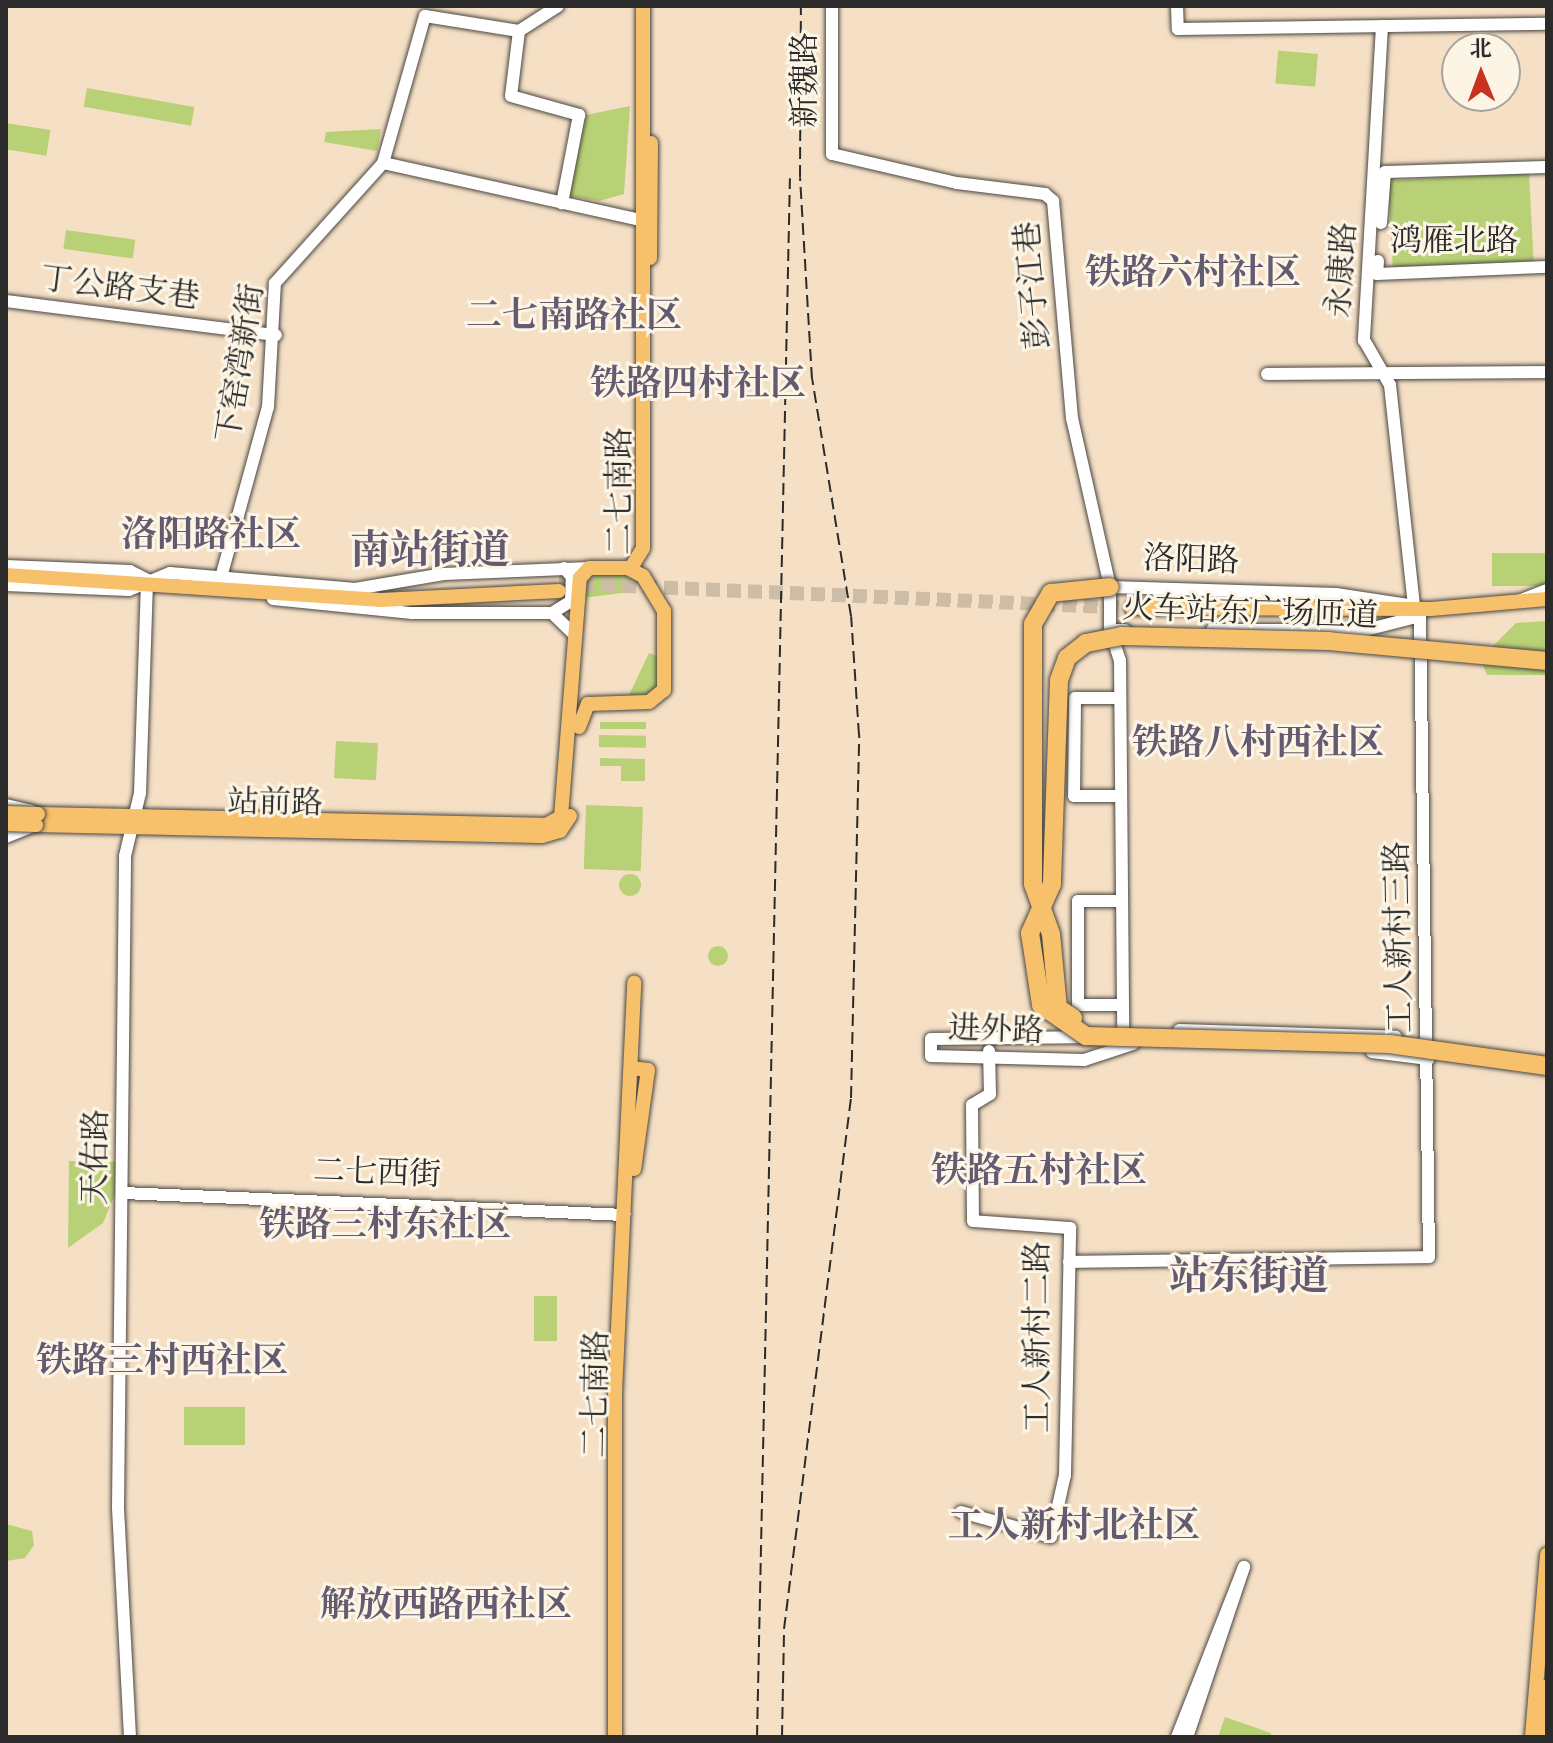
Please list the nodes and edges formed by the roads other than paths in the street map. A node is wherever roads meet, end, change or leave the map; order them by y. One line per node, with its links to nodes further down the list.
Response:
1 (558, 6): 8 (street)
2 (643, 6): 13 (main road, 二七南路)
3 (652, 6): 27 (main road, 二七南路)
4 (832, 6): 9 (street, 新魏路)
5 (1177, 6): 7 (street)
6 (1547, 24): 7 (street)
7 (1382, 26): 17 (street, 永康路)
8 (519, 31): 10 (street); 12 (street)
9 (832, 154): 29 (street, 彭子江巷)
10 (383, 163): 12 (street); 16 (street, 下窑湾新街)
11 (1547, 167): 14 (street, 鸿雁北路)
12 (562, 203): 13 (street)
13 (641, 220): 22 (main road, 二七南路)
14 (1547, 267)
15 (6, 301): 16 (street, 丁公路支巷)
16 (276, 335): 24 (street, 下窑湾新街)
17 (1382, 372): 18 (street); 19 (street); 34 (street, 永康路)
18 (1544, 372)
19 (1267, 374)
20 (6, 566): 25 (street)
21 (589, 568): 22 (main road, 二七南路); 26 (street); 38 (main road, 二七南路)
22 (627, 568): 27 (main road)
23 (6, 575): 25 (main road)
24 (221, 579): 25 (main road); 26 (main road)
25 (147, 580): 26 (main road); 28 (street); 36 (street); 45 (street, 天佑路)
26 (561, 580): 36 (street)
27 (648, 583): 47 (main road, 二七南路)
28 (6, 585)
29 (1110, 587): 34 (street, 洛阳路); 37 (street, 洛阳路); 50 (highway, 火车站东广场匝道, bridge)
30 (1547, 590): 32 (street)
31 (1547, 599): 32 (main road, 洛阳路)
32 (1519, 602): 34 (main road, 洛阳路)
33 (1547, 609): 34 (main road, 洛阳路)
34 (1422, 610): 35 (main road, 洛阳路); 37 (street, 洛阳路); 55 (street, 工人新村三路)
35 (1132, 612)
36 (552, 613): 38 (street)
37 (1110, 630): 40 (street)
38 (574, 634): 47 (main road, 二七南路)
39 (1547, 661): 50 (highway, 火车站东广场匝道, bridge)
40 (1120, 698): 41 (street); 41 (street)
41 (1119, 796): 49 (street)
42 (6, 805): 44 (street)
43 (6, 813): 44 (main road, 站前路, bridge)
44 (37, 820): 45 (main road, 站前路); 46 (main road, 站前路, bridge); 48 (street)
45 (134, 823): 47 (main road, 站前路); 62 (street, 天佑路)
46 (6, 824)
47 (542, 830)
48 (6, 837)
49 (1119, 901): 52 (street); 52 (street)
50 (1042, 909): 53 (highway, 火车站东广场匝道, bridge); 59 (highway, 火车站东广场匝道, bridge)
51 (634, 982): 60 (main road, 二七南路)
52 (1120, 1005): 53 (street)
53 (1122, 1036): 54 (street, 进外路); 55 (street, 进外路); 56 (street, 进外路); 57 (street, 进外路)
54 (989, 1041): 56 (street, 工人新村二路); 56 (street, 进外路)
55 (1428, 1041): 57 (street, 工人新村三路); 58 (street, 进外路)
56 (989, 1057): 64 (street, 工人新村二路)
57 (1428, 1058): 61 (street, 进外路); 64 (street, 工人新村三路)
58 (1547, 1058)
59 (1547, 1066)
60 (631, 1068): 63 (main road, 二七南路); 70 (main road, 二七南路)
61 (1547, 1074)
62 (123, 1193): 63 (street, 二七西街); 68 (street, 天佑路)
63 (625, 1215): 69 (main road, 二七南路)
64 (1069, 1262): 65 (street, 工人新村二路)
65 (961, 1512)
66 (1547, 1555): 73 (main road)
67 (1547, 1686): 74 (main road)
68 (130, 1737)
69 (615, 1737)
70 (623, 1737)
71 (1177, 1737): 72 (street)
72 (1187, 1737)
73 (1532, 1737)
74 (1543, 1737)

